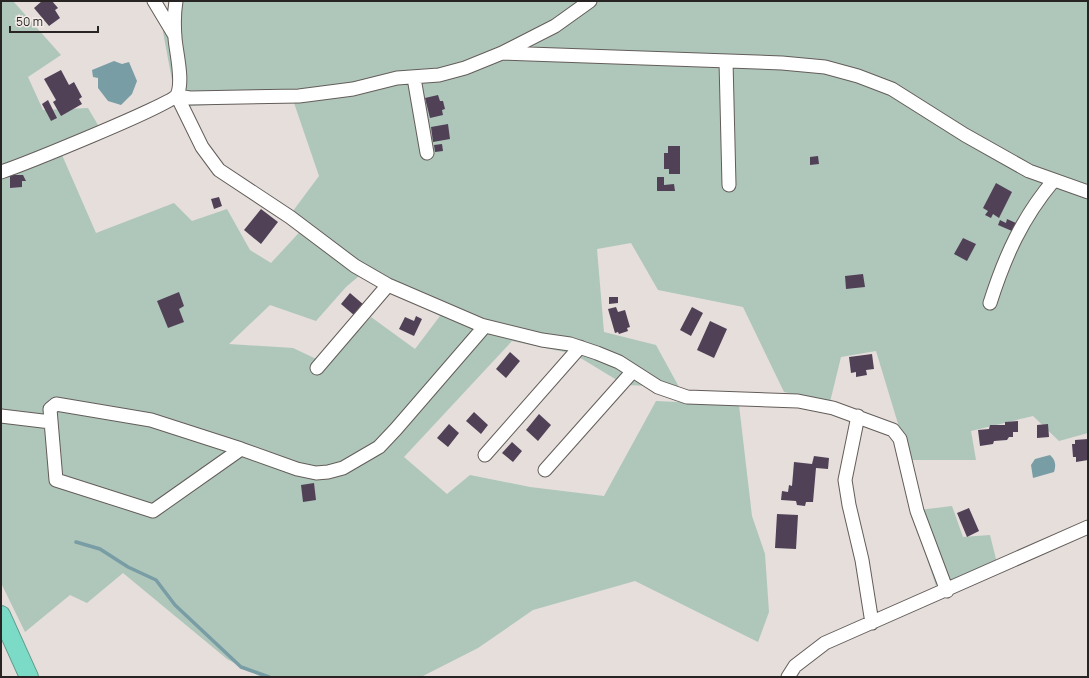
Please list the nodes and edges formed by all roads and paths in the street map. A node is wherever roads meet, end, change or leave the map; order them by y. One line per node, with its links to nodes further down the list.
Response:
1 (154, 1): 4 (street)
2 (176, 1): 4 (street)
3 (590, 1): 5 (street)
4 (175, 36): 8 (street)
5 (502, 53): 6 (street); 7 (street)
6 (726, 61): 11 (street); 12 (street)
7 (414, 78): 8 (street); 9 (street)
8 (177, 96): 10 (street); 14 (street)
9 (428, 153)
10 (1, 172)
11 (1054, 180): 13 (street); 15 (street)
12 (729, 185)
13 (1088, 192)
14 (388, 285): 16 (street); 18 (street)
15 (990, 303)
16 (485, 326): 17 (street); 23 (street)
17 (580, 347): 19 (street); 24 (street)
18 (317, 368)
19 (632, 371): 21 (street); 25 (street)
20 (1, 416): 22 (street)
21 (858, 416): 27 (street); 29 (street)
22 (51, 422): 23 (street); 23 (street)
23 (241, 449)
24 (485, 456)
25 (545, 470)
26 (1088, 527): 27 (street)
27 (947, 591): 29 (street)
28 (1, 615): 30 (highway)
29 (872, 623): 31 (street)
30 (29, 677)
31 (788, 677)

